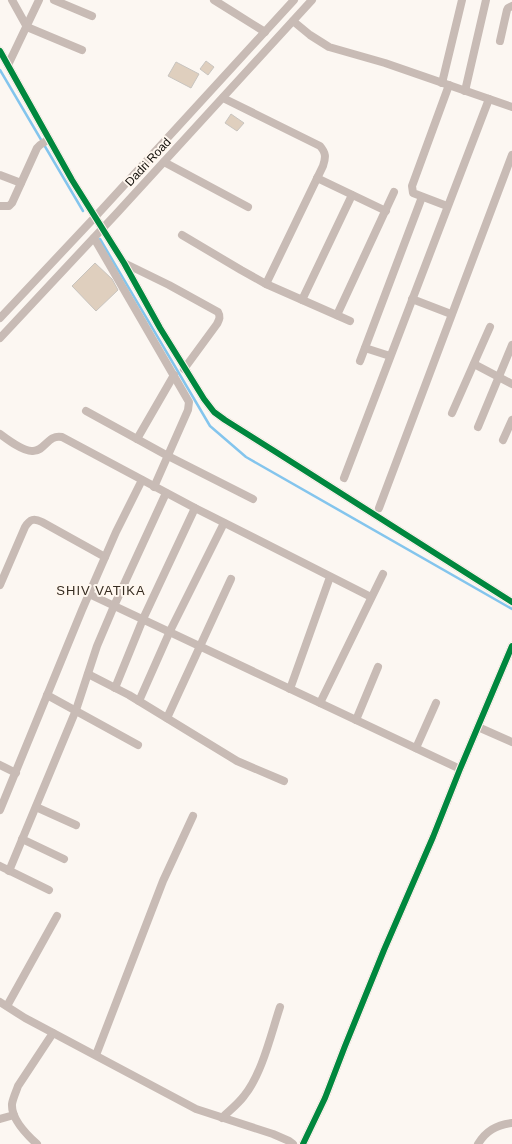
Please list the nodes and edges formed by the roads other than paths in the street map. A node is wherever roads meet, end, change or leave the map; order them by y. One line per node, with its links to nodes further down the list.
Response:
1 (12, 0): 12 (street)
2 (38, 0): 12 (street)
3 (54, 0): 10 (street)
4 (214, 0): 13 (street)
5 (294, 0): 13 (street, Dadri Road)
6 (312, 0): 11 (street, Dadri Road)
7 (462, 0): 18 (street)
8 (486, 0): 19 (street)
9 (512, 6): 14 (street)
10 (92, 16)
11 (293, 21): 18 (street); 20 (street, Dadri Road)
12 (27, 27): 16 (street); 17 (street)
13 (265, 32): 36 (street, Dadri Road)
14 (500, 41)
15 (0, 50): 17 (street)
16 (82, 50)
17 (8, 65): 23 (street)
18 (446, 84): 19 (street); 31 (street)
19 (466, 91): 21 (street)
20 (223, 98): 25 (street, Dadri Road); 27 (street)
21 (489, 98): 22 (street); 33 (street)
22 (512, 107)
23 (45, 141): 28 (street); 36 (street)
24 (512, 155): 44 (street)
25 (164, 162): 34 (street); 37 (street, Dadri Road)
26 (0, 175): 28 (street)
27 (317, 178): 30 (street); 41 (street)
28 (20, 183): 32 (street)
29 (394, 192): 35 (street)
30 (352, 195): 35 (street); 43 (street)
31 (422, 197): 33 (street); 51 (street)
32 (0, 206)
33 (447, 206): 42 (street)
34 (248, 207)
35 (386, 211): 45 (street)
36 (95, 217): 37 (street); 46 (street, Dadri Road)
37 (103, 228): 39 (street, Dadri Road); 40 (street)
38 (182, 235): 41 (street)
39 (94, 238): 49 (street, Dadri Road); 56 (street)
40 (124, 263): 55 (street); 55 (street)
41 (266, 284): 43 (street)
42 (412, 299): 44 (street); 52 (street)
43 (302, 300): 45 (street)
44 (452, 314): 73 (street)
45 (337, 316): 47 (street)
46 (0, 318)
47 (350, 321)
48 (490, 327): 54 (street)
49 (0, 338)
50 (512, 345): 57 (street)
51 (365, 348): 52 (street); 53 (street)
52 (390, 356): 67 (street)
53 (360, 361)
54 (474, 364): 57 (street); 60 (street)
55 (184, 369): 82 (street)
56 (174, 375): 64 (street); 66 (street)
57 (499, 377): 58 (street); 62 (street)
58 (512, 384)
59 (86, 411): 64 (street)
60 (452, 413)
61 (512, 420): 65 (street)
62 (478, 427)
63 (0, 434): 68 (street)
64 (137, 440): 66 (street)
65 (503, 440)
66 (168, 456): 69 (street); 71 (street)
67 (344, 478)
68 (142, 480): 69 (street); 75 (street)
69 (154, 487): 70 (street)
70 (166, 493): 72 (street); 83 (street)
71 (253, 499)
72 (195, 508): 74 (street); 84 (street)
73 (379, 508)
74 (224, 524): 77 (street); 85 (street)
75 (105, 557): 79 (street); 80 (street)
76 (383, 574): 81 (street)
77 (330, 577): 81 (street); 91 (street)
78 (232, 579): 86 (street)
79 (0, 585)
80 (88, 594): 83 (street); 92 (street)
81 (371, 597): 94 (street)
82 (512, 602)
83 (114, 606): 84 (street); 89 (street)
84 (143, 619): 85 (street); 90 (street)
85 (170, 631): 86 (street); 93 (street)
86 (200, 646): 91 (street); 97 (street)
87 (512, 646): 99 (street)
88 (378, 667): 98 (street)
89 (88, 674): 90 (street); 96 (street)
90 (115, 688): 93 (street)
91 (290, 689): 94 (street)
92 (48, 695): 96 (street); 105 (street)
93 (139, 701): 97 (street)
94 (320, 703): 98 (street)
95 (436, 703): 102 (street)
96 (76, 710): 101 (street); 108 (street)
97 (167, 718): 106 (street)
98 (356, 720): 102 (street)
99 (478, 727): 100 (street); 104 (street)
100 (512, 742)
101 (138, 745)
102 (416, 748): 104 (street)
103 (0, 764): 105 (street)
104 (460, 768): 128 (street)
105 (16, 773): 107 (street)
106 (284, 781)
107 (2, 799): 109 (street)
108 (36, 807): 111 (street); 112 (street)
109 (0, 810)
110 (193, 816): 121 (street)
111 (76, 825)
112 (22, 839): 113 (street); 115 (street)
113 (64, 859)
114 (0, 866): 115 (street)
115 (9, 871): 116 (street)
116 (50, 890)
117 (58, 916): 118 (street)
118 (3, 1004): 120 (street)
119 (280, 1007): 123 (street)
120 (53, 1033): 121 (street); 122 (street)
121 (96, 1055): 123 (street)
122 (14, 1115): 124 (street); 126 (street)
123 (222, 1118): 127 (street)
124 (0, 1119)
125 (512, 1123): 129 (street)
126 (38, 1144)
127 (293, 1144)
128 (303, 1144)
129 (478, 1144)

